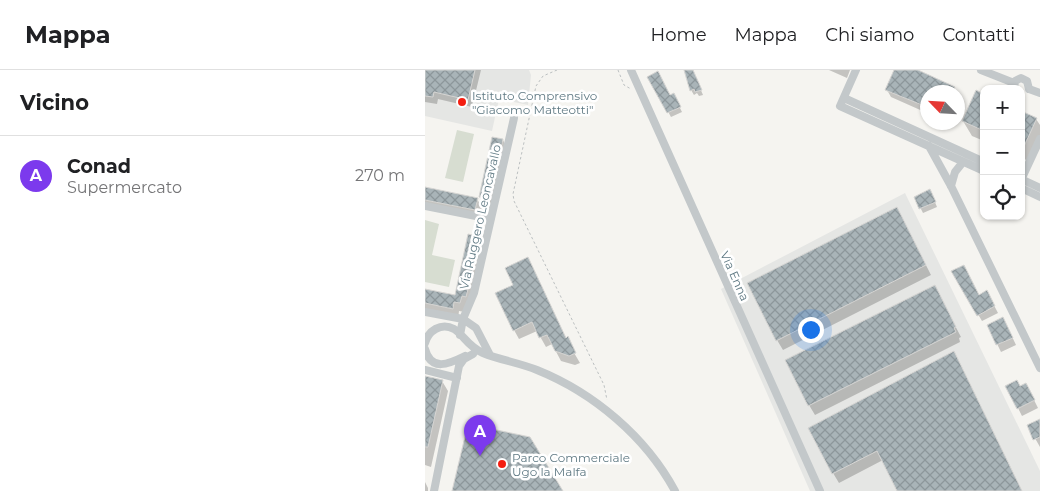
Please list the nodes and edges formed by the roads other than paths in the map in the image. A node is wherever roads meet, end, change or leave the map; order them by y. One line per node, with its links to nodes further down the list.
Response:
1 (631, 70): 40 (street, Via Enna)
2 (856, 70): 11 (street)
3 (981, 70): 6 (street)
4 (1026, 70): 5 (street)
5 (1023, 78): 7 (street); 8 (street)
6 (1012, 85)
7 (1014, 85)
8 (1029, 89): 9 (street); 10 (street)
9 (1025, 92)
10 (1040, 93)
11 (842, 102): 14 (street); 15 (street)
12 (514, 118): 25 (street, Via Ruggero Leoncavallo)
13 (1040, 139): 18 (street)
14 (929, 146): 16 (street); 20 (street)
15 (980, 160)
16 (963, 162): 17 (street); 20 (street)
17 (980, 169)
18 (1023, 175)
19 (1025, 182): 21 (street)
20 (951, 186): 35 (street)
21 (1040, 188)
22 (1025, 190): 23 (street)
23 (1040, 197)
24 (425, 206): 25 (street)
25 (491, 219): 27 (street, Via Ruggero Leoncavallo)
26 (425, 312): 27 (street)
27 (463, 319): 29 (street, Via Ruggero Leoncavallo); 33 (street)
28 (427, 333): 29 (street); 30 (street)
29 (461, 337): 33 (street); 34 (street, Via Ruggero Leoncavallo)
30 (425, 344)
31 (425, 349): 34 (street)
32 (473, 354): 33 (street); 34 (street); 37 (street)
33 (487, 354): 39 (street)
34 (455, 362): 37 (street)
35 (1040, 368)
36 (425, 370): 37 (street)
37 (457, 375): 38 (street)
38 (434, 491)
39 (675, 491)
40 (820, 491)

